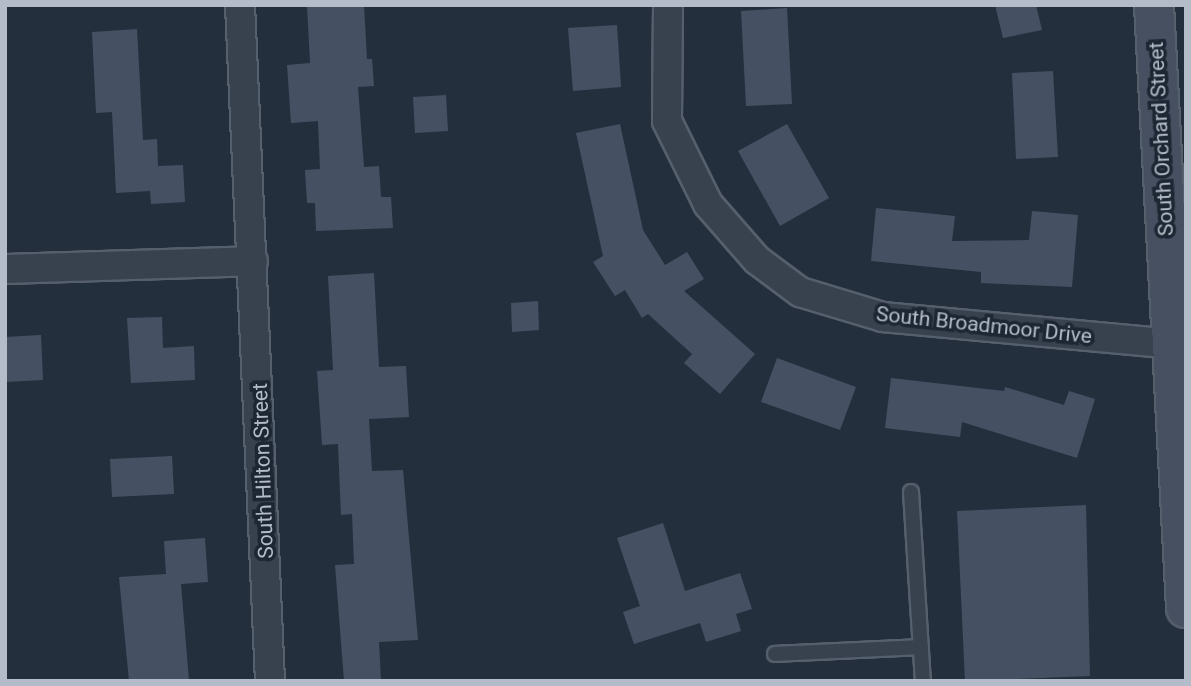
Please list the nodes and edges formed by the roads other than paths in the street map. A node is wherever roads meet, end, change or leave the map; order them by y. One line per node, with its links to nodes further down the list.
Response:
1 (240, 5): 4 (street, South Hilton Street)
2 (668, 5): 6 (street, South Broadmoor Drive)
3 (1154, 5): 6 (main road, South Orchard Street)
4 (253, 261): 5 (street); 12 (street, South Hilton Street)
5 (5, 269)
6 (1172, 344): 8 (main road, South Orchard Street)
7 (911, 492): 10 (lane)
8 (1184, 555): 9 (main road, South Orchard Street)
9 (1186, 608)
10 (921, 647): 11 (lane); 13 (lane)
11 (775, 654)
12 (270, 681)
13 (923, 681)

